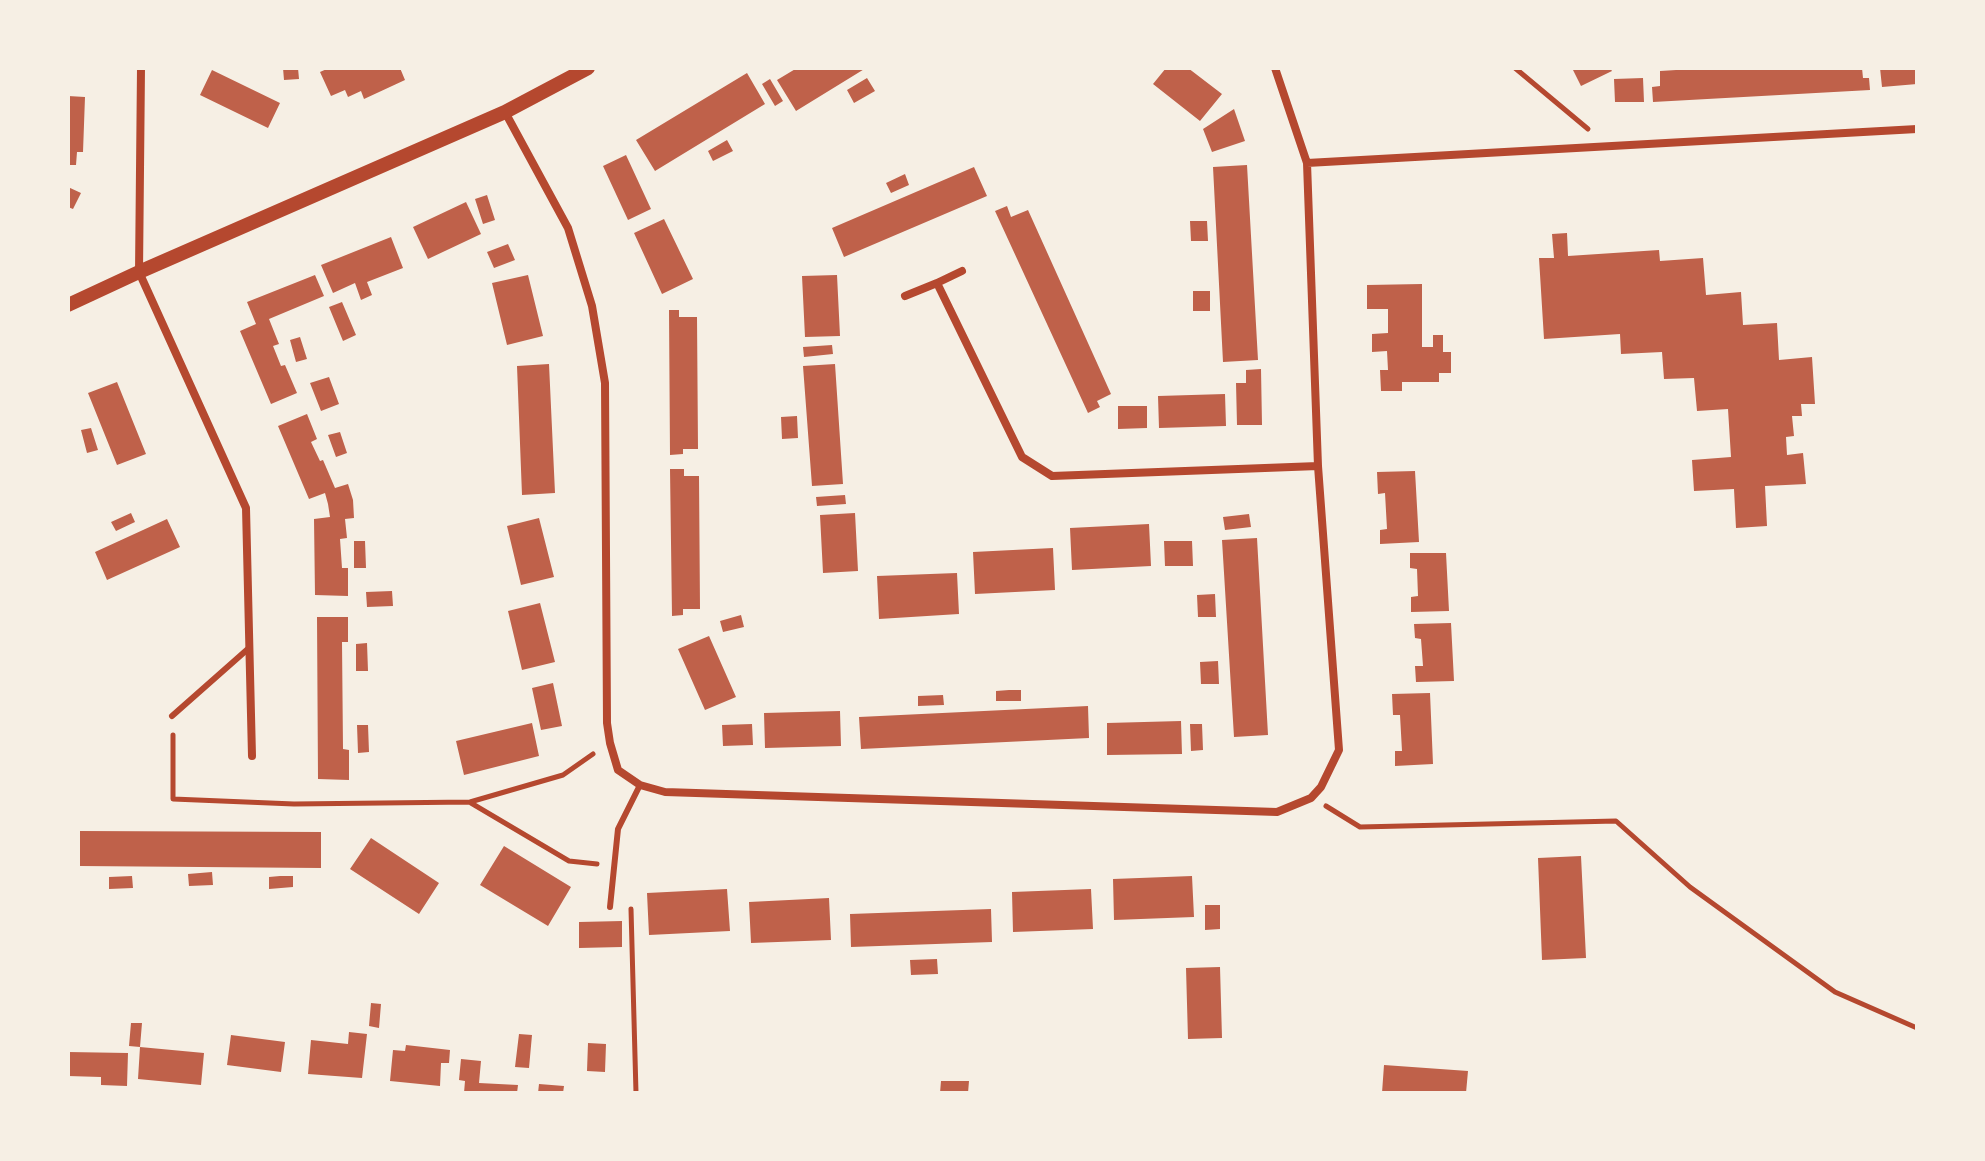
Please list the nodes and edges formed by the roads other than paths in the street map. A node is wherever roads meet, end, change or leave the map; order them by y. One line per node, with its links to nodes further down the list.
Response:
1 (141, 68): 8 (street)
2 (588, 68): 4 (street)
3 (1275, 68): 6 (street)
4 (505, 112): 8 (street); 16 (street)
5 (1917, 129): 6 (street)
6 (1307, 163): 12 (street)
7 (962, 271): 9 (street)
8 (139, 272): 11 (street); 13 (street)
9 (937, 283): 10 (street); 12 (street)
10 (905, 296)
11 (68, 305)
12 (1318, 466): 16 (street)
13 (249, 648): 14 (lane); 15 (street)
14 (172, 716)
15 (252, 756)
16 (640, 785): 17 (lane)
17 (610, 907)

